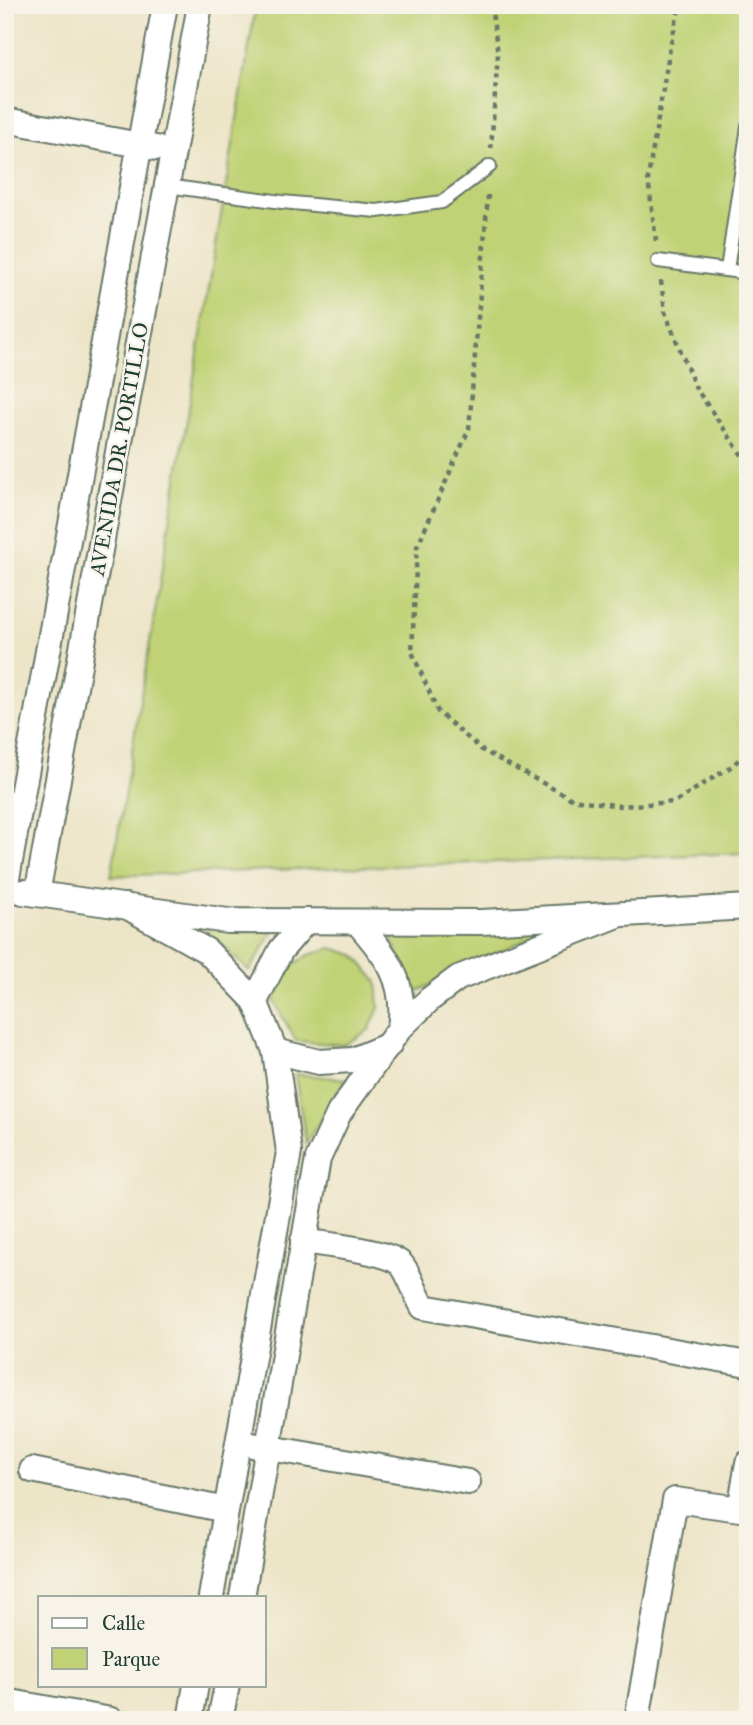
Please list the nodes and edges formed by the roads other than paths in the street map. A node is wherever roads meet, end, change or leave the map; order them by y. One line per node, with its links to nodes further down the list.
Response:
1 (165, 5): 5 (street, AVENIDA DR. PORTILLO)
2 (200, 5): 6 (street, AVENIDA DR. PORTILLO)
3 (5, 120): 5 (street)
4 (748, 126): 10 (lane)
5 (140, 144): 6 (street); 12 (street, AVENIDA DR. PORTILLO)
6 (173, 152): 8 (street, AVENIDA DR. PORTILLO)
7 (490, 166): 8 (lane)
8 (167, 186): 13 (street, AVENIDA DR. PORTILLO)
9 (658, 261): 10 (lane)
10 (726, 270): 11 (lane)
11 (748, 273)
12 (5, 889): 13 (street)
13 (37, 894): 14 (street)
14 (126, 906): 17 (street); 19 (street)
15 (748, 907): 16 (street)
16 (618, 915): 18 (street); 20 (street)
17 (306, 921): 18 (street); 19 (street)
18 (357, 922): 20 (street)
19 (255, 1001): 21 (street)
20 (394, 1037): 21 (street); 22 (street)
21 (275, 1051): 24 (street)
22 (303, 1241): 23 (street); 25 (street)
23 (748, 1364)
24 (238, 1444): 25 (street); 29 (street)
25 (268, 1447): 28 (street); 32 (street)
26 (748, 1463): 30 (street)
27 (32, 1470): 29 (street)
28 (468, 1482)
29 (226, 1510): 31 (street)
30 (744, 1510): 39 (street)
31 (211, 1596)
32 (242, 1596)
33 (196, 1686): 37 (street)
34 (227, 1686): 38 (street)
35 (5, 1701): 36 (street)
36 (111, 1720)
37 (190, 1720)
38 (220, 1720)
39 (638, 1720)

